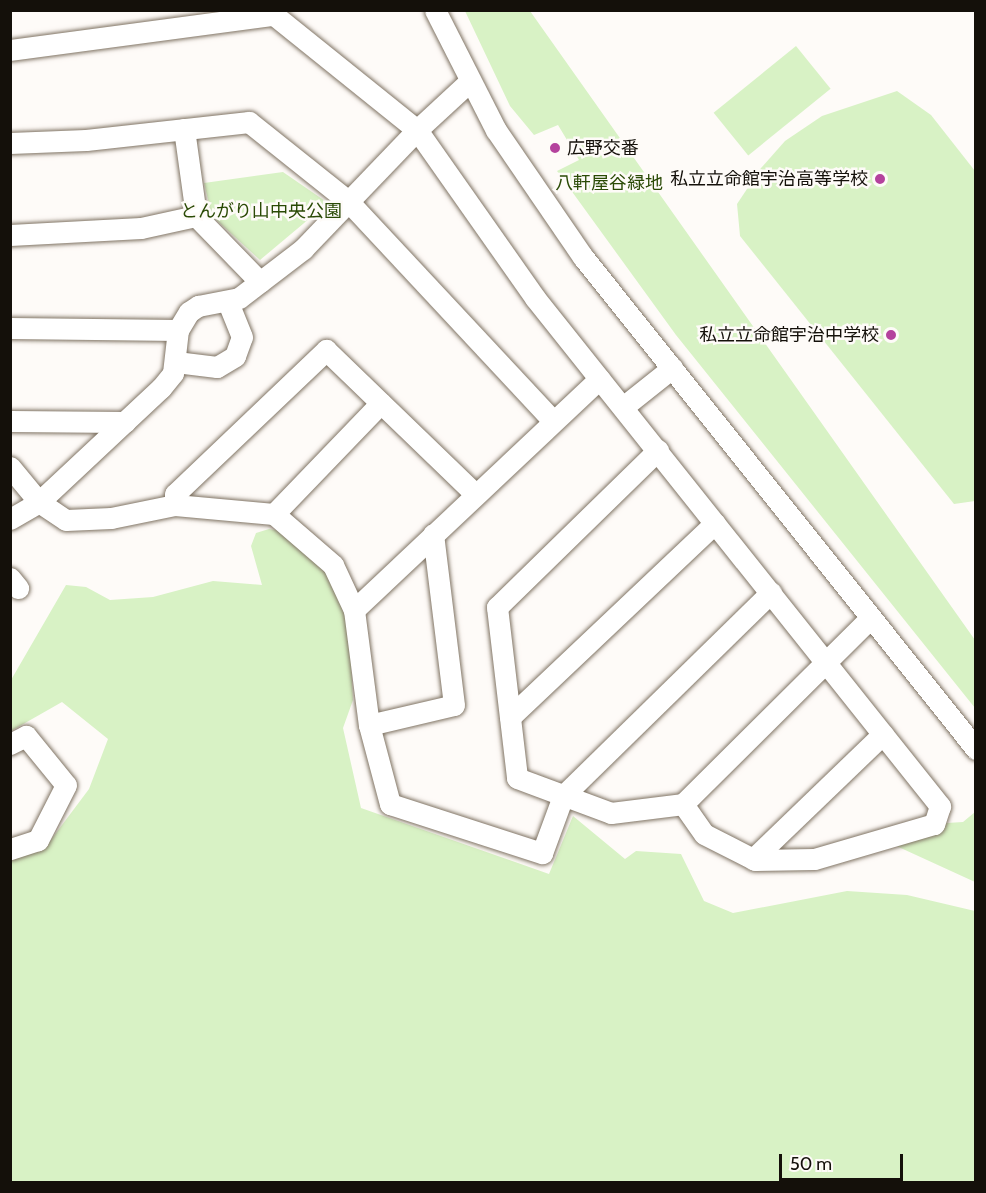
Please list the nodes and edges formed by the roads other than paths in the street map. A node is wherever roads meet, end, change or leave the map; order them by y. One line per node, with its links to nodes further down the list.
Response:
1 (435, 10): 3 (street)
2 (10, 50): 5 (street)
3 (470, 81): 5 (street); 15 (street)
4 (183, 129): 6 (street); 7 (street); 8 (street)
5 (417, 129): 7 (street); 16 (street)
6 (10, 143)
7 (348, 201): 10 (street); 19 (street)
8 (196, 216): 9 (street); 10 (street)
9 (10, 235)
10 (260, 282): 11 (street)
11 (228, 302): 13 (street); 14 (street)
12 (10, 328): 13 (street)
13 (178, 330): 14 (street)
14 (176, 362): 21 (street)
15 (672, 368): 18 (street); 33 (street)
16 (599, 379): 18 (street); 19 (street)
17 (381, 403): 24 (street); 26 (street); 27 (street)
18 (623, 407): 22 (street)
19 (552, 420): 24 (street)
20 (10, 421): 21 (street)
21 (125, 422): 25 (street)
22 (658, 450): 29 (street); 35 (street)
23 (10, 466): 25 (street)
24 (475, 494): 30 (street)
25 (39, 502): 26 (street); 28 (street)
26 (175, 506): 27 (street)
27 (274, 514): 32 (street)
28 (10, 519)
29 (715, 523): 31 (street); 35 (street)
30 (433, 534): 32 (street); 36 (street)
31 (771, 592): 34 (street); 40 (street)
32 (354, 610): 36 (street)
33 (870, 618): 34 (street); 39 (street)
34 (826, 662): 37 (street); 41 (street)
35 (510, 717): 40 (street)
36 (369, 725): 40 (street)
37 (883, 734): 43 (street); 43 (street)
38 (10, 744): 42 (street)
39 (975, 749)
40 (563, 796): 41 (street)
41 (683, 804): 43 (street)
42 (10, 849)
43 (753, 859)

